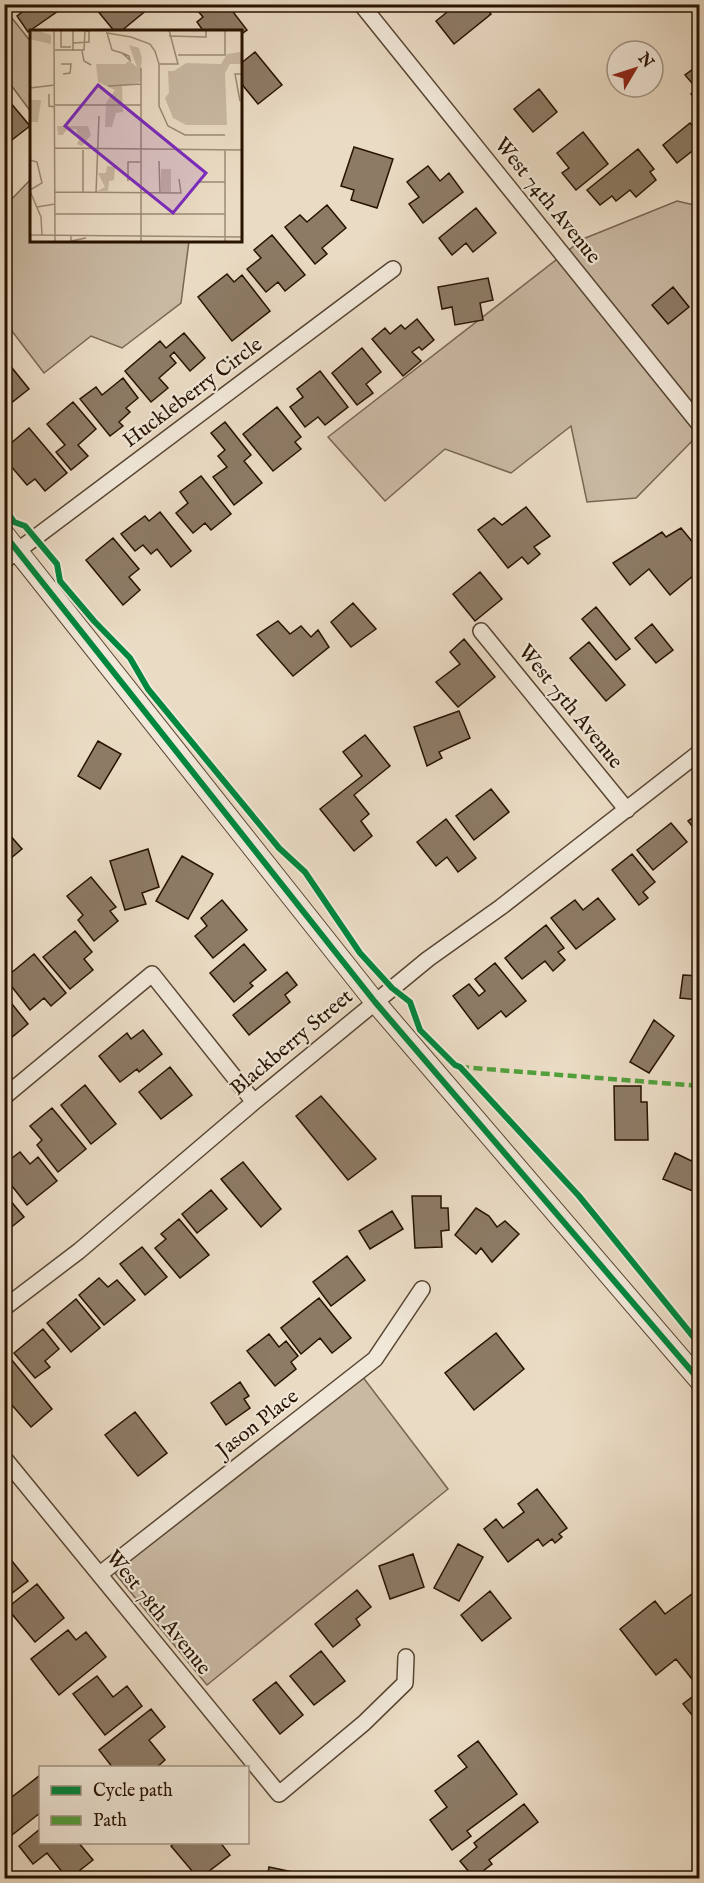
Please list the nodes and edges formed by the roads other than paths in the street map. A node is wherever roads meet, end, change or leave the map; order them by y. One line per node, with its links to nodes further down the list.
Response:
1 (361, 4): 3 (street, West 74th Avenue)
2 (393, 269): 5 (street, Huckleberry Circle)
3 (699, 425)
4 (4, 534): 5 (street)
5 (11, 556): 9 (street)
6 (481, 631): 8 (street, West 75th Avenue)
7 (699, 752): 8 (street, Blackberry Street)
8 (627, 810): 9 (street, Blackberry Street)
9 (375, 1002): 11 (street, Blackberry Street); 14 (street)
10 (4, 1097): 11 (street)
11 (254, 1102): 13 (street, Blackberry Street)
12 (422, 1289): 16 (street, Jason Place)
13 (4, 1308)
14 (699, 1382)
15 (4, 1458): 16 (street, West 78th Avenue)
16 (100, 1574): 17 (street, West 78th Avenue)
17 (406, 1657)

